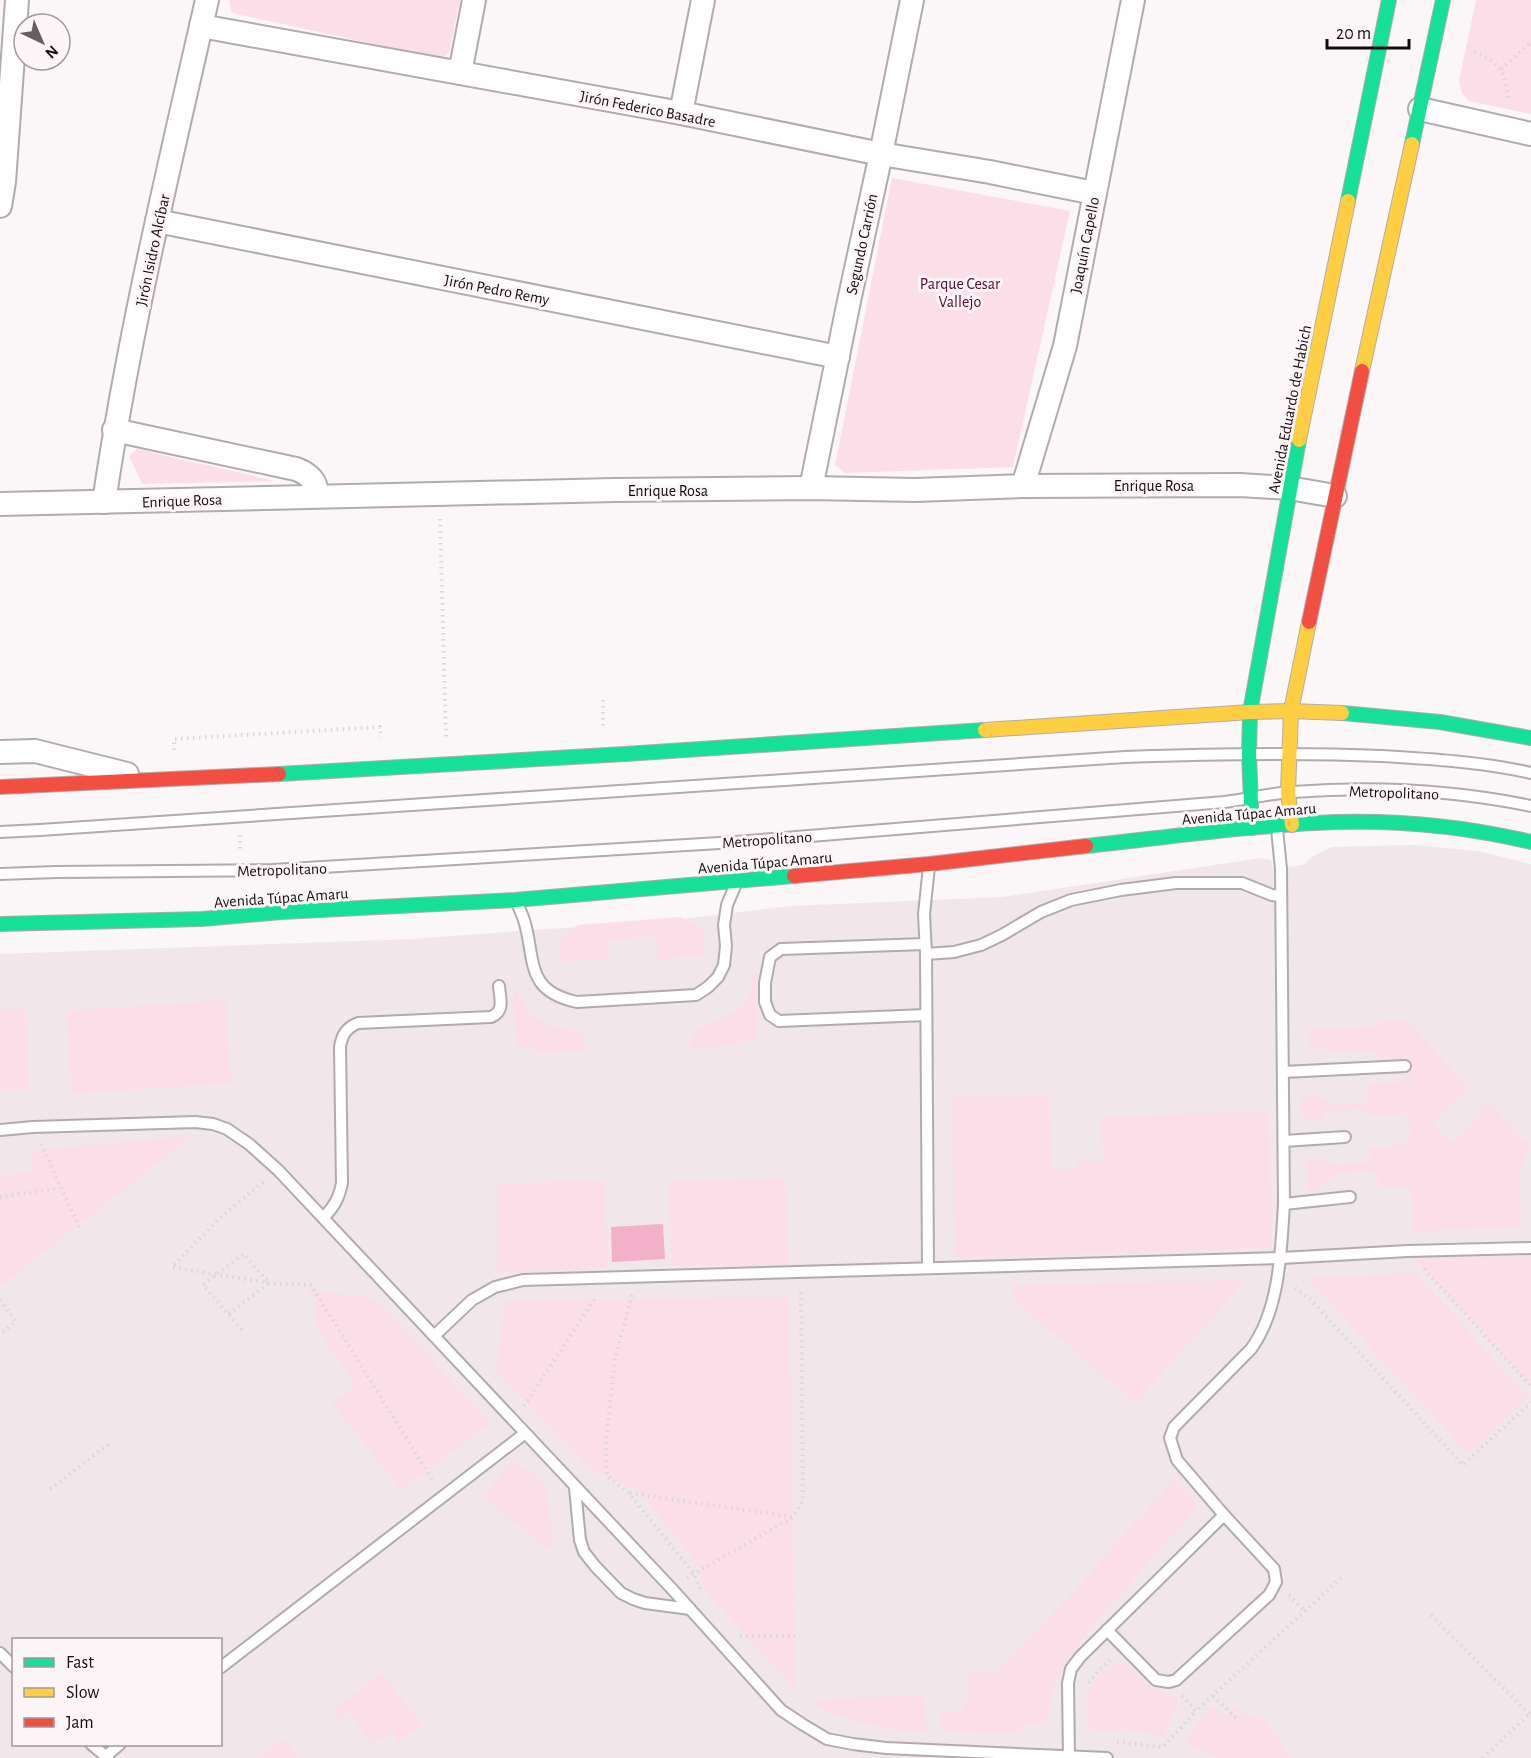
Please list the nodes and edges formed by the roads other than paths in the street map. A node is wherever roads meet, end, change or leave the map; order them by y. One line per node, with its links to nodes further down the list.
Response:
1 (18, 0): 16 (street)
2 (207, 0): 9 (street, Jirón Isidro Alcíbar)
3 (474, 0): 10 (street)
4 (703, 0): 12 (street)
5 (912, 0): 14 (street, Segundo Carrión)
6 (1133, 0): 15 (street, Joaquín Capello)
7 (1389, 0): 22 (main road, Avenida Eduardo de Habich)
8 (1443, 0): 11 (main road)
9 (201, 26): 10 (street, Jirón Federico Basadre); 17 (street, Jirón Isidro Alcíbar)
10 (460, 73): 12 (street, Jirón Federico Basadre)
11 (1420, 109): 13 (street); 24 (main road)
12 (681, 113): 14 (street, Jirón Federico Basadre)
13 (1531, 134)
14 (881, 154): 15 (street, Jirón Federico Basadre); 18 (street, Segundo Carrión)
15 (1095, 193): 20 (street, Joaquín Capello)
16 (0, 206)
17 (157, 220): 18 (street, Jirón Pedro Remy); 19 (street, Jirón Isidro Alcíbar)
18 (838, 357): 21 (street, Segundo Carrión)
19 (114, 430): 23 (street); 25 (street, Jirón Isidro Alcíbar)
20 (1023, 486): 21 (street, Enrique Rosa); 22 (street, Enrique Rosa)
21 (811, 488): 23 (street, Enrique Rosa)
22 (1289, 488): 24 (street, Enrique Rosa); 28 (main road, Avenida Eduardo de Habich)
23 (315, 496): 25 (street, Enrique Rosa)
24 (1335, 496): 27 (main road)
25 (104, 502): 26 (street, Enrique Rosa)
26 (0, 504)
27 (1291, 711): 28 (main road); 29 (main road); 32 (main road)
28 (1250, 712): 31 (main road, Avenida Eduardo de Habich); 34 (main road)
29 (1531, 738)
30 (0, 752): 34 (street)
31 (1249, 754): 32 (lane, Metropolitano); 37 (main road, Avenida Eduardo de Habich); 42 (lane, Metropolitano)
32 (1290, 754): 33 (lane, Metropolitano); 36 (main road)
33 (1531, 773)
34 (168, 781): 35 (main road)
35 (0, 787)
36 (1288, 792): 37 (lane, Metropolitano); 38 (lane, Metropolitano); 39 (main road)
37 (1251, 798): 41 (main road, Avenida Eduardo de Habich); 45 (lane, Metropolitano)
38 (1531, 806)
39 (1292, 825): 40 (main road, Avenida Túpac Amaru); 43 (main road, Avenida Túpac Amaru)
40 (1276, 826): 41 (main road, Avenida Túpac Amaru); 47 (lane)
41 (1252, 828): 44 (main road, Avenida Túpac Amaru)
42 (0, 832)
43 (1531, 842)
44 (929, 864): 46 (main road, Avenida Túpac Amaru); 50 (lane)
45 (0, 874)
46 (737, 882): 48 (main road, Avenida Túpac Amaru); 48 (lane)
47 (1281, 896): 50 (lane); 54 (lane)
48 (515, 900): 49 (main road, Avenida Túpac Amaru)
49 (0, 924)
50 (925, 949): 52 (lane); 52 (lane)
51 (499, 986): 60 (lane)
52 (926, 1015): 63 (lane)
53 (1405, 1066): 54 (lane)
54 (1283, 1072): 57 (lane)
55 (0, 1130): 60 (lane)
56 (1345, 1137): 57 (lane)
57 (1284, 1141): 59 (lane)
58 (1350, 1197): 59 (lane)
59 (1284, 1204): 62 (lane)
60 (324, 1217): 64 (lane)
61 (1531, 1248): 62 (lane)
62 (1281, 1258): 63 (lane); 67 (lane)
63 (928, 1268): 64 (lane)
64 (435, 1336): 65 (lane)
65 (524, 1434): 66 (lane); 72 (lane)
66 (575, 1488): 68 (lane); 68 (lane)
67 (1224, 1515): 69 (lane); 69 (lane)
68 (690, 1609): 76 (lane)
69 (1107, 1630): 76 (lane)
70 (0, 1653): 71 (lane)
71 (12, 1665)
72 (222, 1666)
73 (93, 1746): 75 (lane)
74 (118, 1746): 75 (lane)
75 (107, 1757)
76 (1069, 1757): 77 (lane)
77 (1107, 1758)

